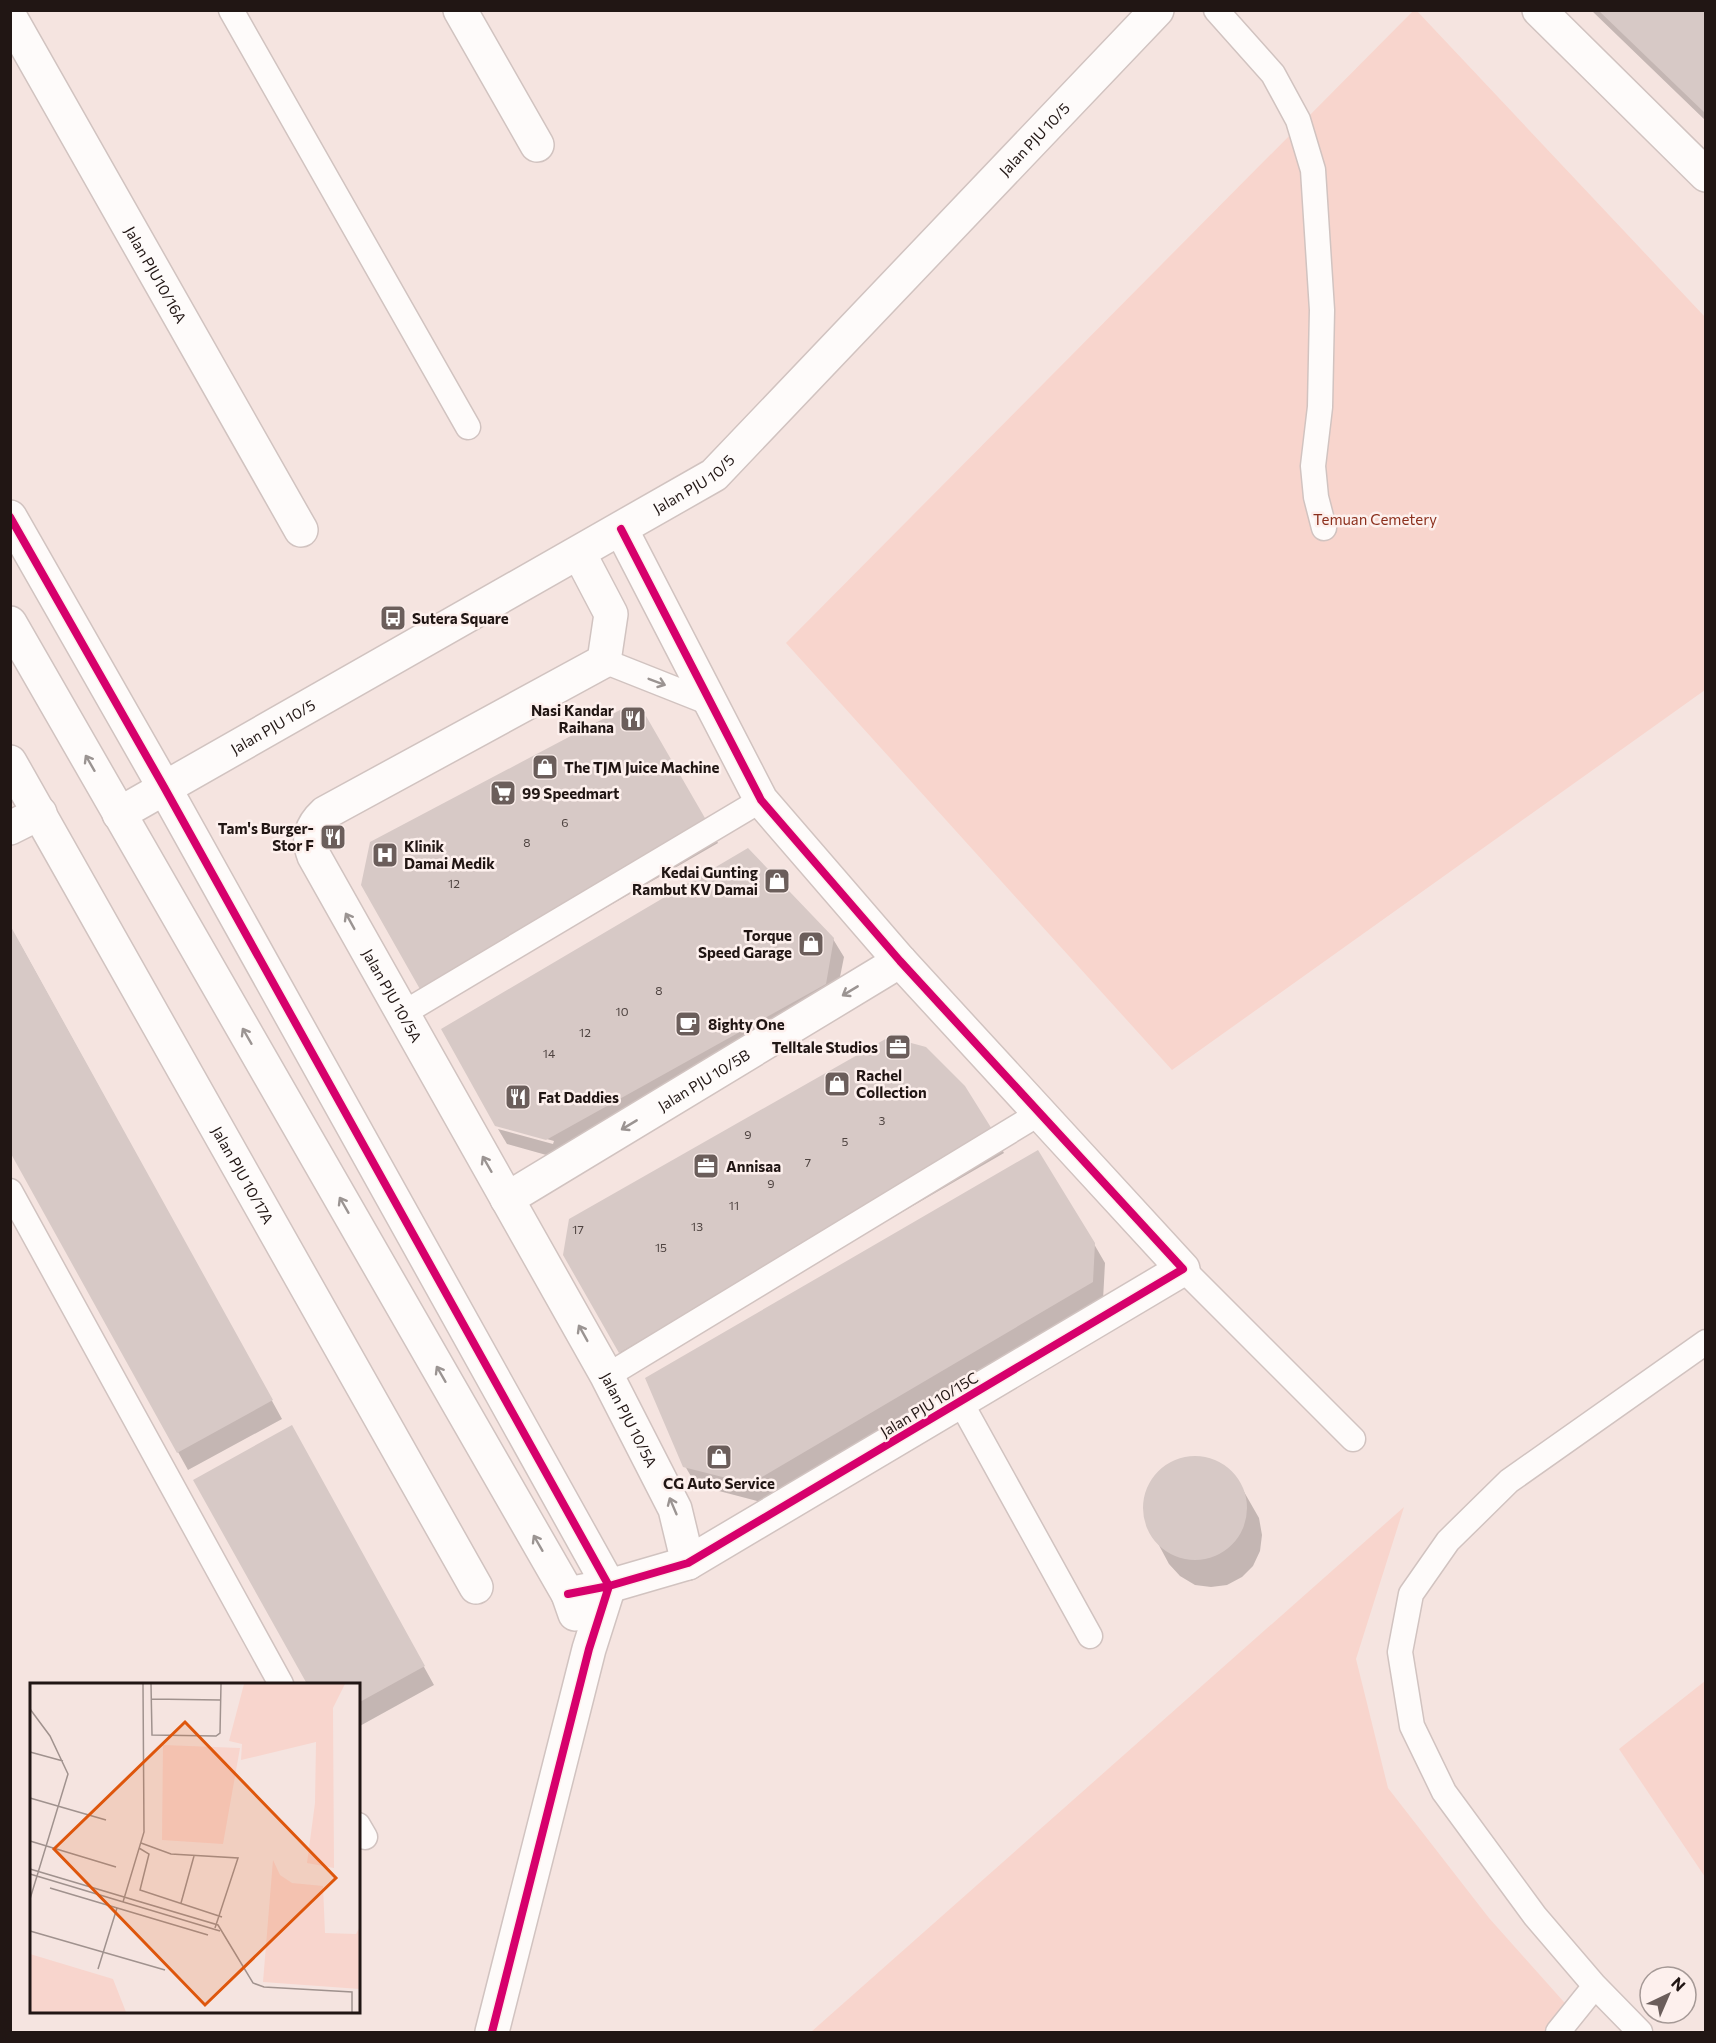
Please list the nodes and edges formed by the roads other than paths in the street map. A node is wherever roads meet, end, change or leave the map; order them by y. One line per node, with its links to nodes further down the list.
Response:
1 (231, 10): 9 (lane)
2 (460, 10): 7 (street)
3 (1156, 10): 12 (street, Jalan PJU 10/5)
4 (1216, 10): 11 (lane)
5 (1539, 10): 8 (street)
6 (10, 17): 13 (street, Jalan PJU10/16A)
7 (537, 145)
8 (1706, 175)
9 (468, 427)
10 (10, 516): 19 (street)
11 (1324, 528)
12 (621, 529): 14 (street, Jalan PJU 10/5); 17 (street)
13 (301, 530)
14 (579, 553): 16 (street); 19 (street, Jalan PJU 10/5)
15 (10, 623): 22 (street, one-way to 15)
16 (604, 661): 17 (lane, one-way to 17); 25 (street, Jalan PJU 10/5A, one-way to 16)
17 (710, 703): 20 (street)
18 (10, 762): 21 (street, Jalan PJU 10/17A)
19 (164, 787): 22 (street, Jalan PJU 10/5); 35 (street)
20 (761, 800): 24 (street); 25 (lane)
21 (40, 813): 23 (street); 36 (street, Jalan PJU 10/17A)
22 (119, 814): 37 (street, one-way to 22)
23 (10, 828)
24 (900, 961): 26 (street); 28 (street, Jalan PJU 10/5B, one-way to 28)
25 (402, 1014): 28 (street, Jalan PJU 10/5A, one-way to 25)
26 (1040, 1113): 29 (street); 31 (lane)
27 (10, 1191): 40 (lane)
28 (507, 1199): 31 (street, Jalan PJU 10/5A, one-way to 28)
29 (1183, 1269): 32 (street, Jalan PJU 10/15C); 33 (lane)
30 (1706, 1342): 41 (lane)
31 (607, 1376): 34 (street, Jalan PJU 10/5A, one-way to 31)
32 (960, 1401): 34 (street, Jalan PJU 10/15C); 38 (lane)
33 (1353, 1439)
34 (688, 1563): 35 (street, Jalan PJU 10/15C)
35 (609, 1586): 37 (street, Jalan PJU 10/15C); 39 (street)
36 (476, 1587)
37 (568, 1594): 39 (street)
38 (1090, 1636)
39 (589, 1649): 42 (street)
40 (280, 1683)
41 (1595, 1986): 43 (lane); 44 (lane)
42 (492, 2032)
43 (1558, 2032)
44 (1640, 2032)

